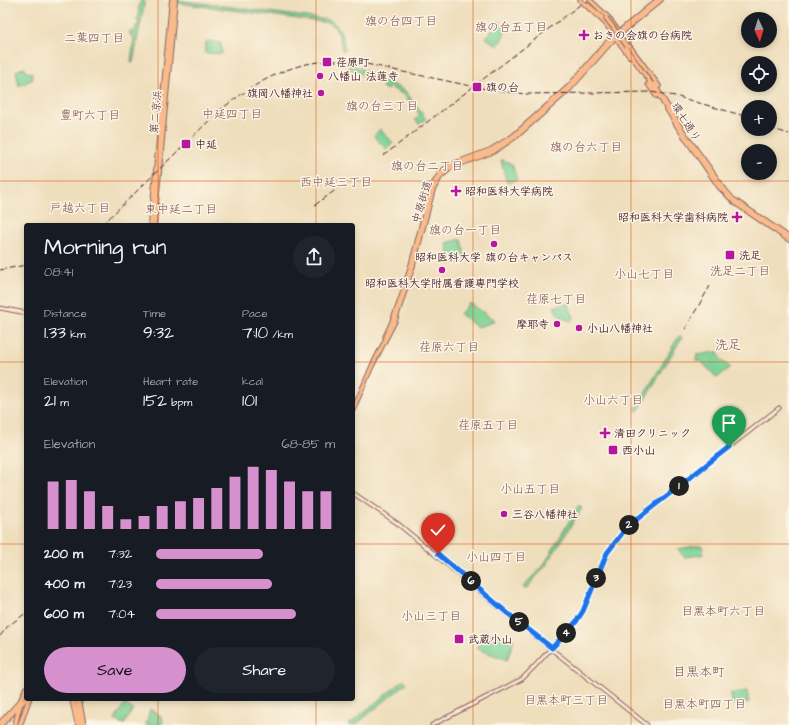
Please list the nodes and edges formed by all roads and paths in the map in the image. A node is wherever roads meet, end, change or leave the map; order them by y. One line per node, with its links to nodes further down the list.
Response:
1 (172, 0): 11 (highway, 第二京浜)
2 (176, 0): 12 (highway, 第二京浜)
3 (581, 0): 7 (main road, 環七通り); 9 (main road)
4 (588, 0): 7 (main road, 環七通り); 8 (main road)
5 (656, 0): 8 (main road, 中原街道)
6 (661, 0): 8 (main road, 中原街道)
7 (605, 18): 10 (main road, 環七通り, bridge)
8 (620, 33): 9 (main road, 中原街道); 10 (main road)
9 (615, 37): 10 (main road); 17 (main road, 中原街道); 18 (main road, 中原街道)
10 (666, 106): 13 (main road, 環七通り); 14 (main road, 環七通り)
11 (151, 223)
12 (154, 223)
13 (789, 237)
14 (789, 240)
15 (0, 308): 16 (main road)
16 (24, 313)
17 (355, 400)
18 (355, 405)
19 (779, 408): 21 (main road)
20 (355, 493): 21 (main road)
21 (552, 648): 33 (main road); 34 (main road)
22 (24, 693): 23 (highway)
23 (21, 700): 28 (highway); 30 (main road)
24 (26, 701): 28 (main road)
25 (27, 701): 31 (highway)
26 (76, 701): 32 (highway)
27 (77, 701): 32 (highway)
28 (19, 708): 29 (main road); 31 (highway)
29 (12, 714): 30 (main road); 31 (main road)
30 (1, 724)
31 (17, 724)
32 (80, 725)
33 (432, 725)
34 (647, 725)

